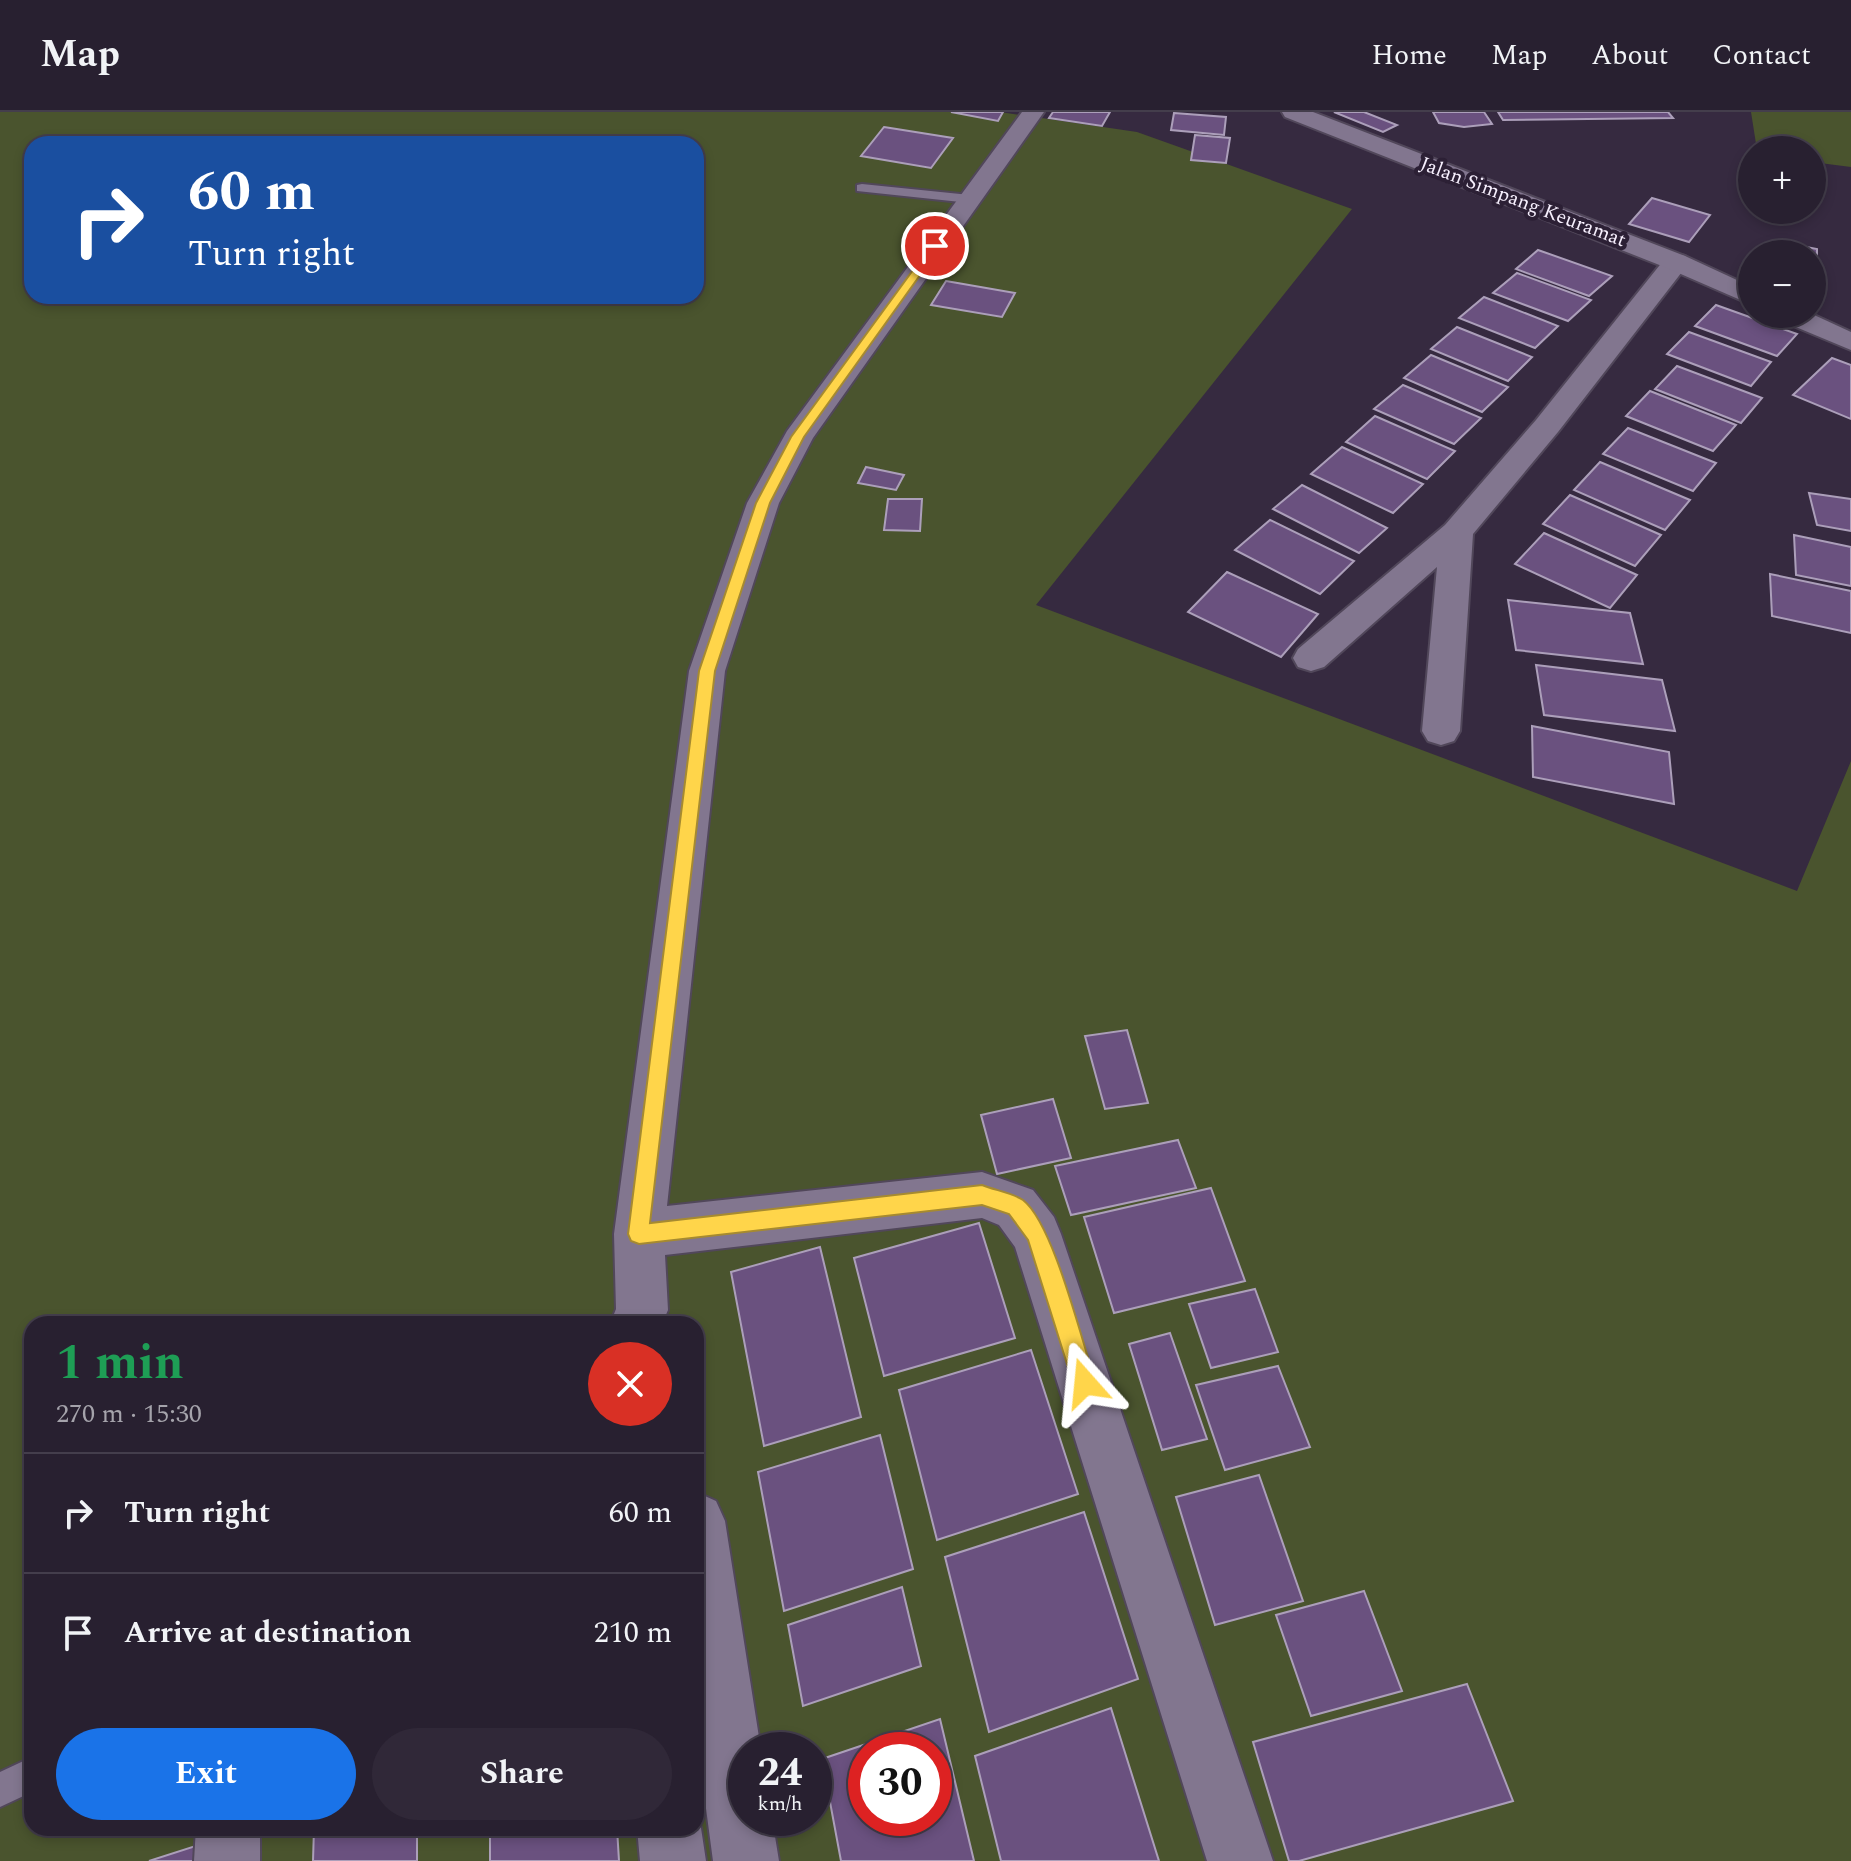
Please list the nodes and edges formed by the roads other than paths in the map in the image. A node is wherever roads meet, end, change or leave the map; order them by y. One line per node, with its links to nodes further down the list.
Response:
1 (1033, 112): 4 (street)
2 (1293, 112): 5 (street, Jalan Simpang Keuramat)
3 (862, 188): 4 (lane)
4 (970, 199): 12 (street)
5 (1676, 262): 6 (street, Jalan Simpang Keuramat); 9 (street)
6 (1738, 291)
7 (1820, 328): 8 (street)
8 (1851, 342)
9 (1457, 532): 10 (street); 11 (street)
10 (1311, 658)
11 (1441, 731)
12 (639, 1234): 13 (street); 22 (street)
13 (645, 1316)
14 (704, 1609): 21 (street)
15 (24, 1778): 16 (lane)
16 (0, 1790)
17 (228, 1836): 19 (street)
18 (670, 1836): 20 (street)
19 (227, 1861)
20 (673, 1861)
21 (746, 1861)
22 (1240, 1861)

